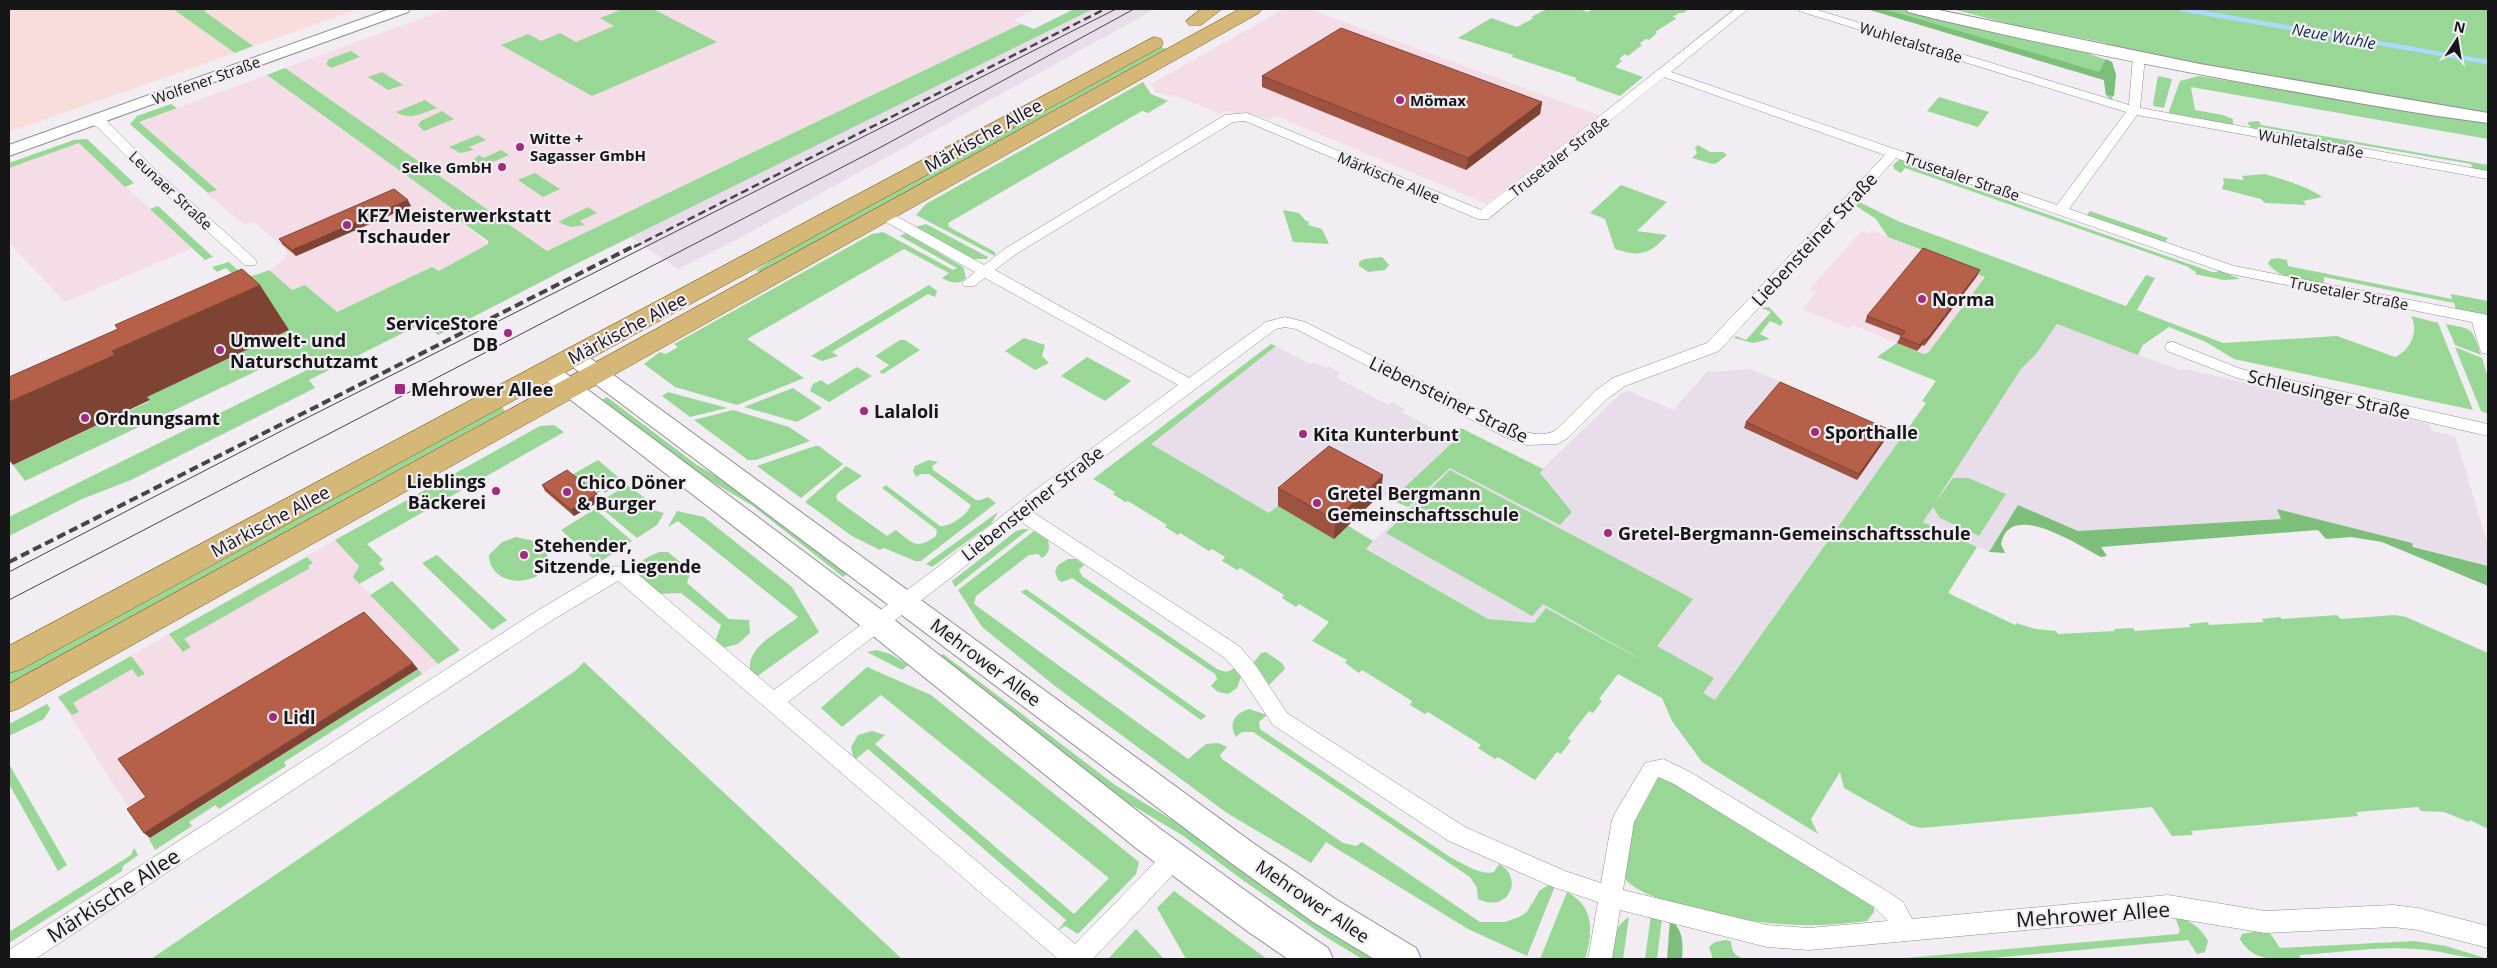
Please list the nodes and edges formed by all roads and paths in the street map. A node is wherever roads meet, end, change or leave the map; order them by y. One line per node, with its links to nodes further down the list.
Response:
1 (403, 9): 15 (street, Wolfener Straße)
2 (1213, 9): 9 (main road)
3 (1218, 9): 9 (main road, Märkische Allee)
4 (1254, 9): 20 (main road, Märkische Allee)
5 (1742, 9): 12 (street)
6 (1803, 9): 13 (street, Wuhletalstraße)
7 (1914, 9): 10 (main road, Wuhletalstraße)
8 (1942, 9): 10 (main road, Wuhletalstraße)
9 (1183, 27): 28 (main road, Märkische Allee)
10 (2010, 30): 11 (main road, Wuhletalstraße)
11 (2138, 57): 13 (street); 14 (main road, Wuhletalstraße)
12 (1663, 73): 17 (street, Trusetaler Straße); 21 (street, Trusetaler Straße)
13 (2133, 110): 18 (street, Wuhletalstraße); 19 (street)
14 (2488, 118)
15 (92, 121): 16 (street, Wolfener Straße); 22 (street, Leunaer Straße)
16 (9, 151)
17 (1895, 152): 19 (street, Trusetaler Straße); 31 (street, Liebensteiner Straße)
18 (2488, 175)
19 (2061, 210): 25 (street, Trusetaler Straße)
20 (882, 214): 23 (street); 30 (main road, Märkische Allee)
21 (1483, 216): 23 (street, Märkische Allee)
22 (250, 262)
23 (983, 271): 24 (street, Märkische Allee); 31 (street)
24 (969, 283)
25 (2484, 319): 27 (street)
26 (2173, 347): 34 (street, Schleusinger Straße)
27 (2488, 349)
28 (574, 357): 29 (main road, Märkische Allee); 30 (main road, Mehrower Allee)
29 (548, 371): 32 (main road, Mehrower Allee); 33 (main road, Märkische Allee)
30 (596, 373): 32 (main road, Märkische Allee); 36 (main road, Mehrower Allee)
31 (1188, 384): 35 (street, Liebensteiner Straße)
32 (570, 388): 33 (main road, Märkische Allee); 37 (main road, Mehrower Allee)
33 (510, 407): 38 (main road, Märkische Allee); 39 (main road, Märkische Allee)
34 (2488, 430)
35 (1019, 512): 36 (street, Liebensteiner Straße); 42 (street, Mehrower Allee)
36 (905, 601): 37 (street, Liebensteiner Straße); 48 (main road, Mehrower Allee)
37 (878, 622): 40 (street); 41 (main road, Mehrower Allee)
38 (9, 661)
39 (9, 699)
40 (772, 702): 45 (street, Märkische Allee); 46 (street)
41 (1175, 858): 46 (street); 47 (main road, Mehrower Allee)
42 (1612, 897): 43 (street, Mehrower Allee); 43 (street); 49 (street)
43 (1905, 929): 44 (street, Mehrower Allee)
44 (2488, 937)
45 (15, 959)
46 (1076, 959)
47 (1316, 959)
48 (1404, 959)
49 (1600, 959)

